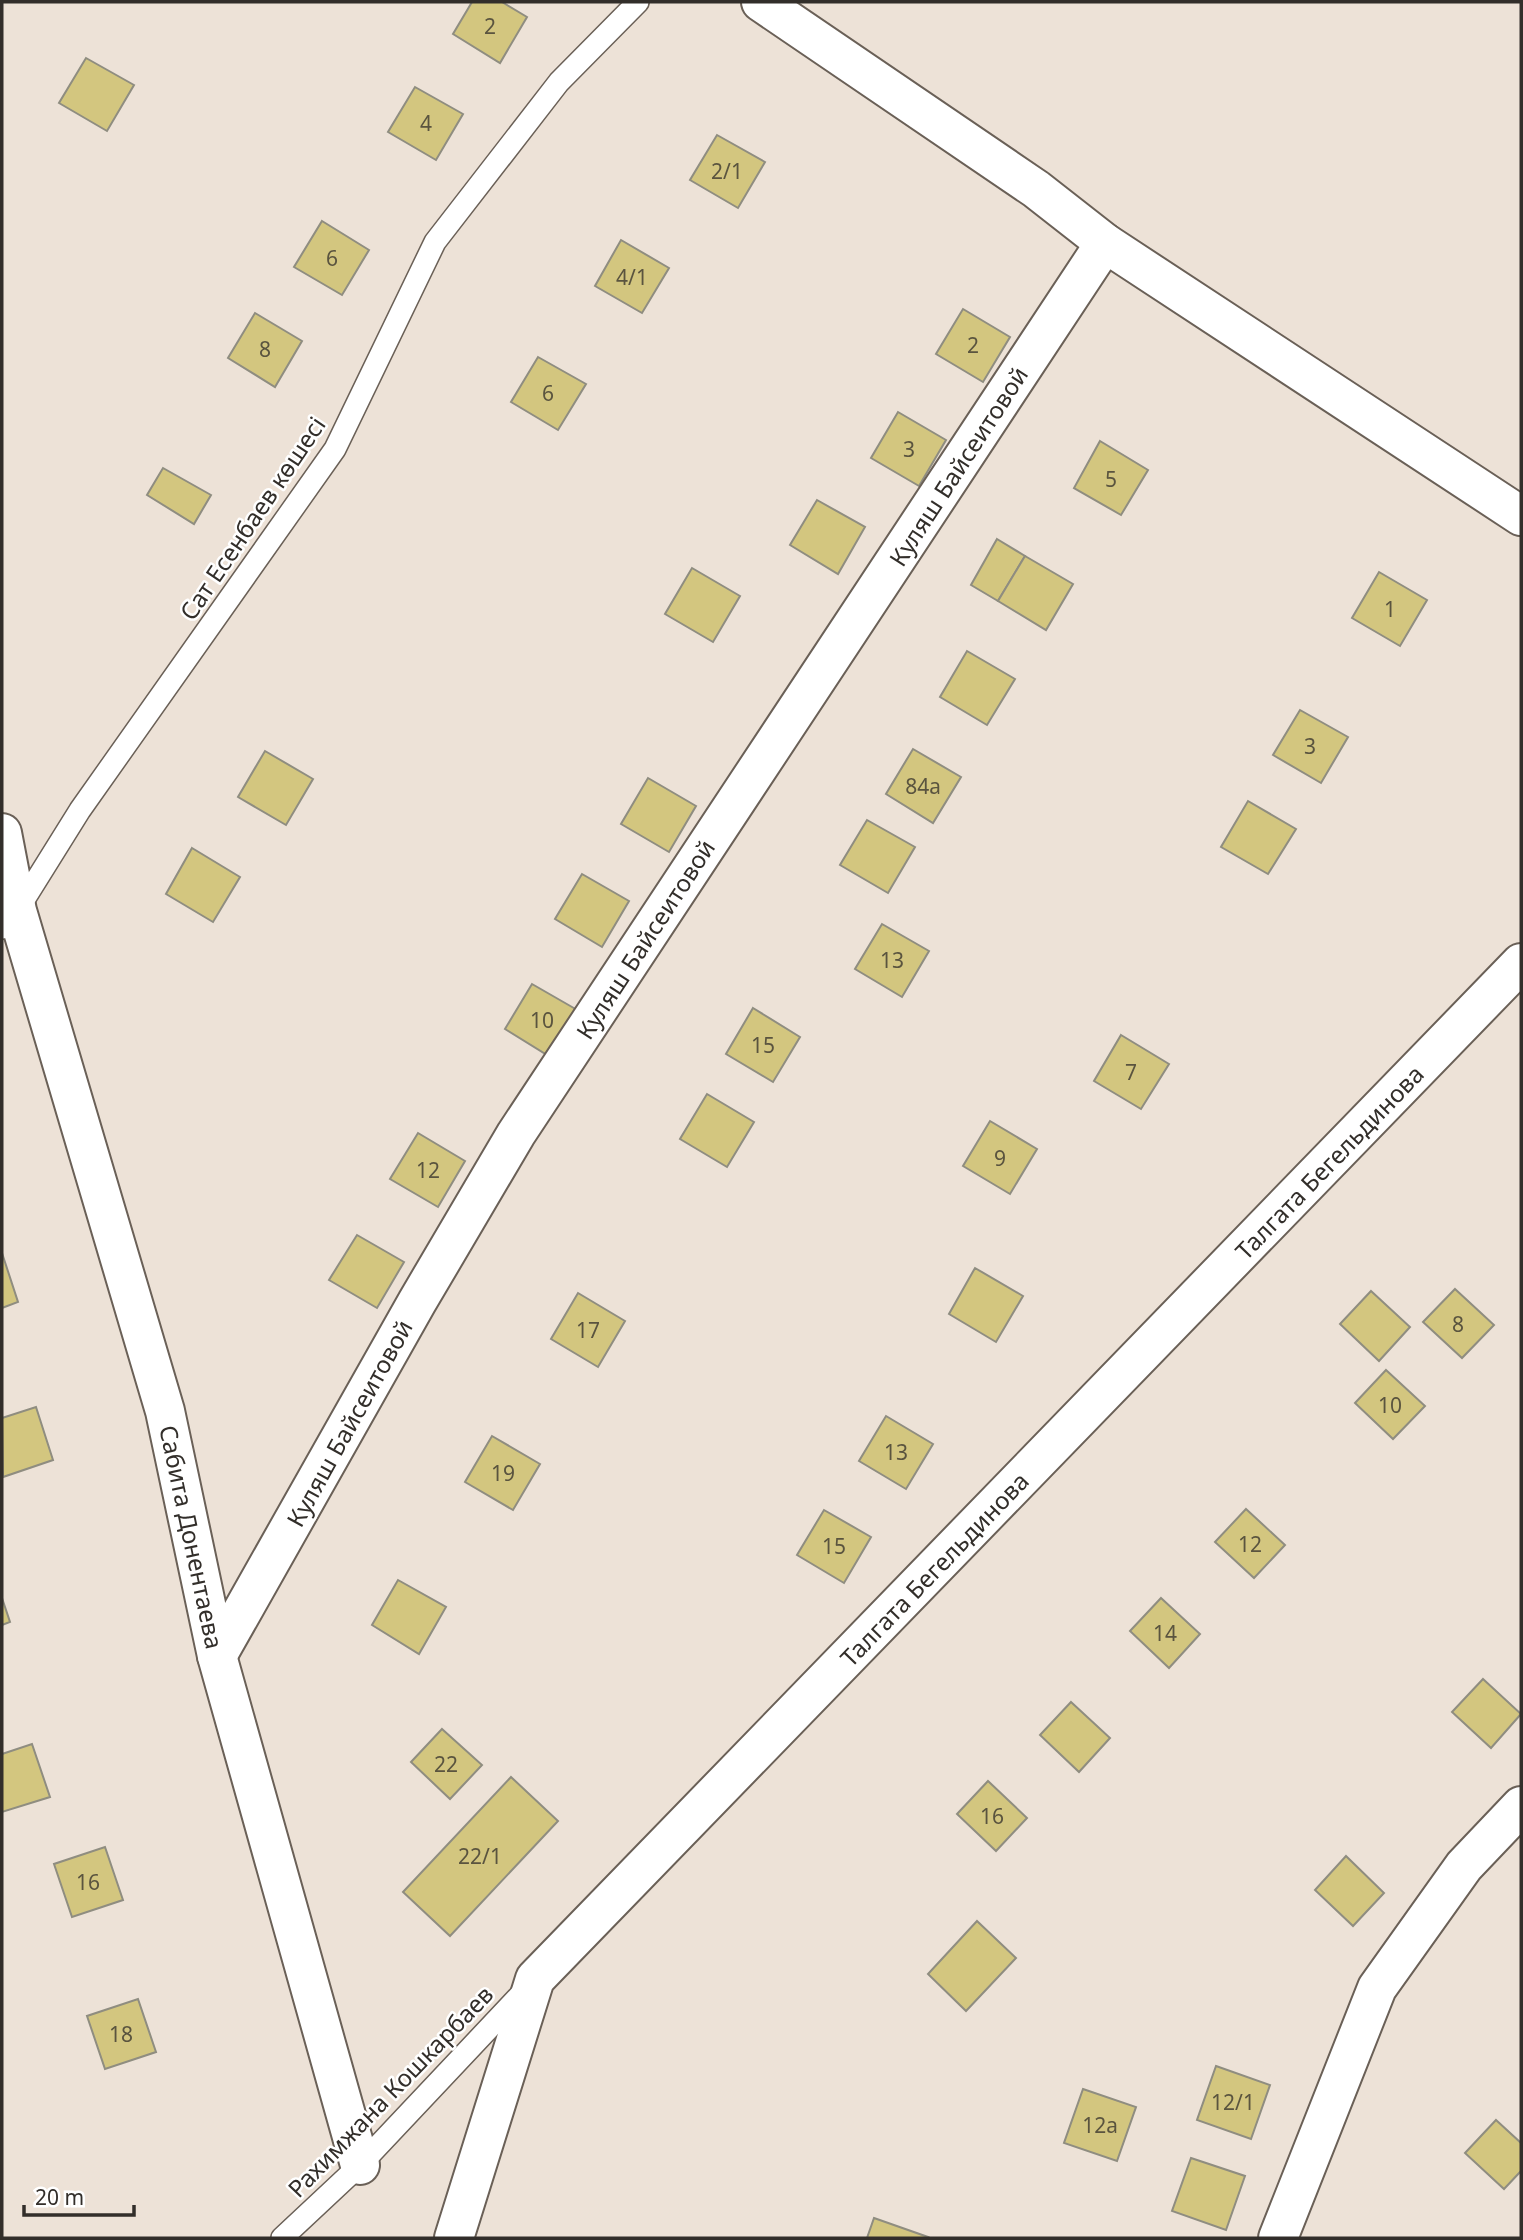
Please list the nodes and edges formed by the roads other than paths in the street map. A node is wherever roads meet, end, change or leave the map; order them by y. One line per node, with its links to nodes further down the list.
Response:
1 (638, 2): 6 (lane, Сат Есенбаев көшесі)
2 (761, 2): 3 (street)
3 (1105, 243): 4 (street); 8 (street, Куляш Байсеитовой)
4 (1521, 516)
5 (2, 833): 6 (street, Сабита Донентаева)
6 (9, 919): 8 (street, Сабита Донентаева)
7 (1521, 963): 10 (street, Талгата Бегельдинова)
8 (217, 1656): 11 (street, Сабита Донентаева)
9 (1521, 1806): 14 (street)
10 (535, 1979): 11 (lane, Рахимжана Кошкарбаев); 13 (street, Талгата Бегельдинова)
11 (360, 2165): 12 (lane, Рахимжана Кошкарбаев)
12 (282, 2238)
13 (454, 2238)
14 (1278, 2238)

